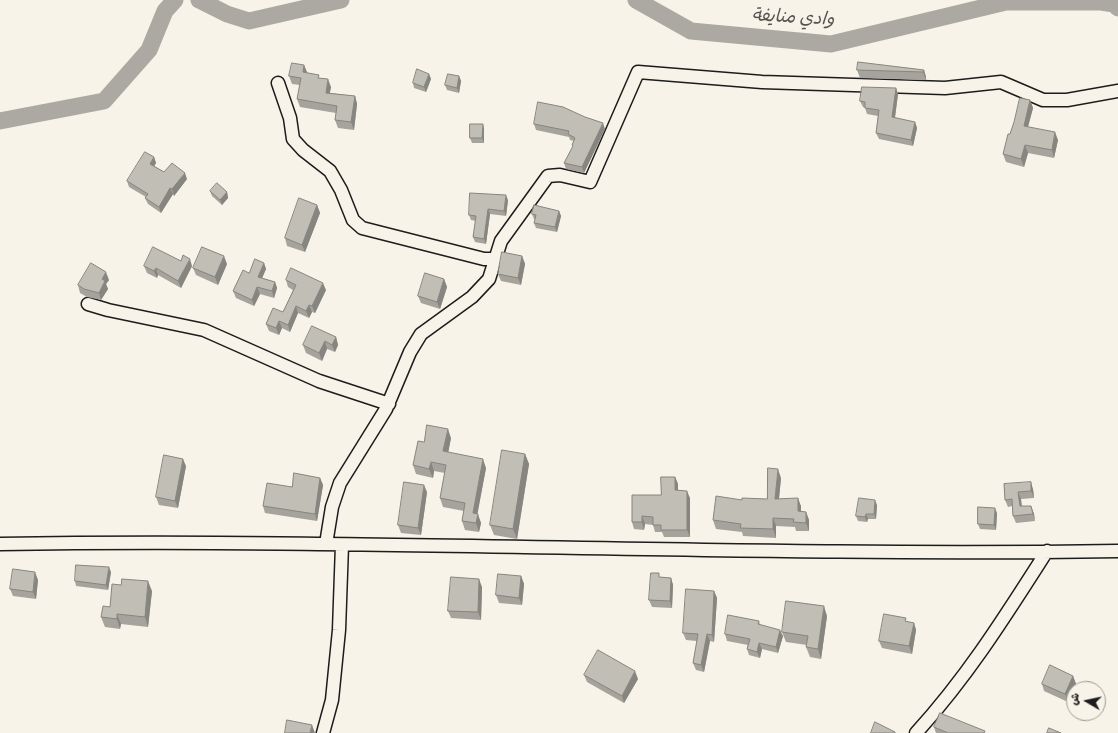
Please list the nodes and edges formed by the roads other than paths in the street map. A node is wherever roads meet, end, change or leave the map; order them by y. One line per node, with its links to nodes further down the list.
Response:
1 (278, 83): 3 (street)
2 (1118, 91): 3 (street)
3 (496, 259): 5 (street)
4 (88, 304): 5 (street)
5 (389, 404): 7 (street)
6 (0, 544): 7 (street)
7 (326, 544): 8 (street)
8 (342, 544): 9 (street); 11 (street)
9 (1047, 551): 10 (street); 12 (street)
10 (1118, 551)
11 (322, 733)
12 (916, 733)

